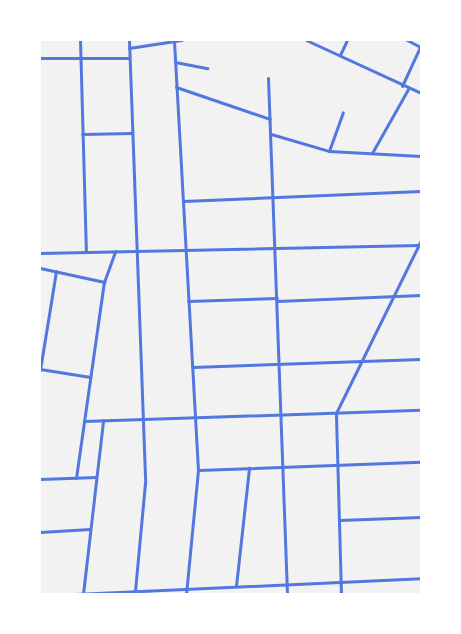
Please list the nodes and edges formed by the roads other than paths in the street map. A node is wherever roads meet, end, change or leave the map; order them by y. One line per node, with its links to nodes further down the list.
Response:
1 (80, 40): 11 (street)
2 (129, 40): 8 (street)
3 (178, 40): 8 (street); 13 (street)
4 (306, 40): 9 (street)
5 (347, 40): 9 (street)
6 (407, 40): 7 (street)
7 (421, 47): 16 (street)
8 (129, 48): 12 (street)
9 (340, 54): 16 (street)
10 (40, 58): 11 (street)
11 (78, 58): 12 (street); 23 (street)
12 (129, 58): 22 (street)
13 (175, 62): 14 (street); 17 (street)
14 (207, 68)
15 (268, 78): 21 (street)
16 (402, 86): 18 (street)
17 (176, 87): 21 (street); 30 (street)
18 (408, 89): 19 (street); 26 (street)
19 (421, 93)
20 (343, 112): 25 (street)
21 (270, 119): 24 (street)
22 (132, 133): 23 (street); 33 (street)
23 (82, 134): 37 (street)
24 (270, 134): 25 (street); 29 (street)
25 (329, 151): 26 (street)
26 (372, 153): 27 (street)
27 (421, 156)
28 (421, 191): 29 (street)
29 (273, 197): 30 (street); 32 (street)
30 (183, 201): 34 (street)
31 (420, 243): 32 (street); 42 (street)
32 (275, 248): 34 (street); 43 (street)
33 (136, 250): 34 (street); 35 (street); 55 (street)
34 (185, 250): 44 (street)
35 (115, 251): 37 (street); 40 (street)
36 (40, 252): 37 (street)
37 (86, 252)
38 (40, 268): 39 (street)
39 (56, 271): 40 (street); 49 (street)
40 (104, 282): 50 (street)
41 (421, 295): 42 (street)
42 (394, 296): 43 (street); 46 (street)
43 (277, 300): 44 (street); 47 (street)
44 (188, 301): 48 (street)
45 (421, 359): 46 (street)
46 (361, 361): 47 (street); 52 (street)
47 (280, 364): 48 (street); 53 (street)
48 (192, 367): 54 (street)
49 (40, 370): 50 (street)
50 (90, 377): 57 (street)
51 (421, 410): 52 (street)
52 (336, 413): 53 (street); 59 (street)
53 (282, 415): 54 (street); 60 (street)
54 (195, 418): 55 (street); 62 (street)
55 (143, 419): 56 (street); 75 (street)
56 (102, 420): 57 (street); 63 (street)
57 (84, 421): 64 (street)
58 (421, 462): 59 (street)
59 (337, 465): 60 (street); 67 (street)
60 (284, 467): 61 (street); 72 (street)
61 (249, 468): 62 (street); 73 (street)
62 (198, 470): 74 (street)
63 (96, 477): 64 (street); 68 (street)
64 (76, 478): 65 (street)
65 (40, 479)
66 (421, 517): 67 (street)
67 (339, 520): 71 (street)
68 (90, 529): 69 (street); 77 (street)
69 (40, 532)
70 (421, 578): 71 (street)
71 (341, 582): 72 (street); 80 (street)
72 (286, 584): 73 (street); 79 (street)
73 (236, 586): 74 (street)
74 (186, 589): 75 (street); 78 (street)
75 (135, 591): 77 (street)
76 (75, 594): 77 (street)
77 (83, 594)
78 (186, 594)
79 (286, 594)
80 (341, 594)

